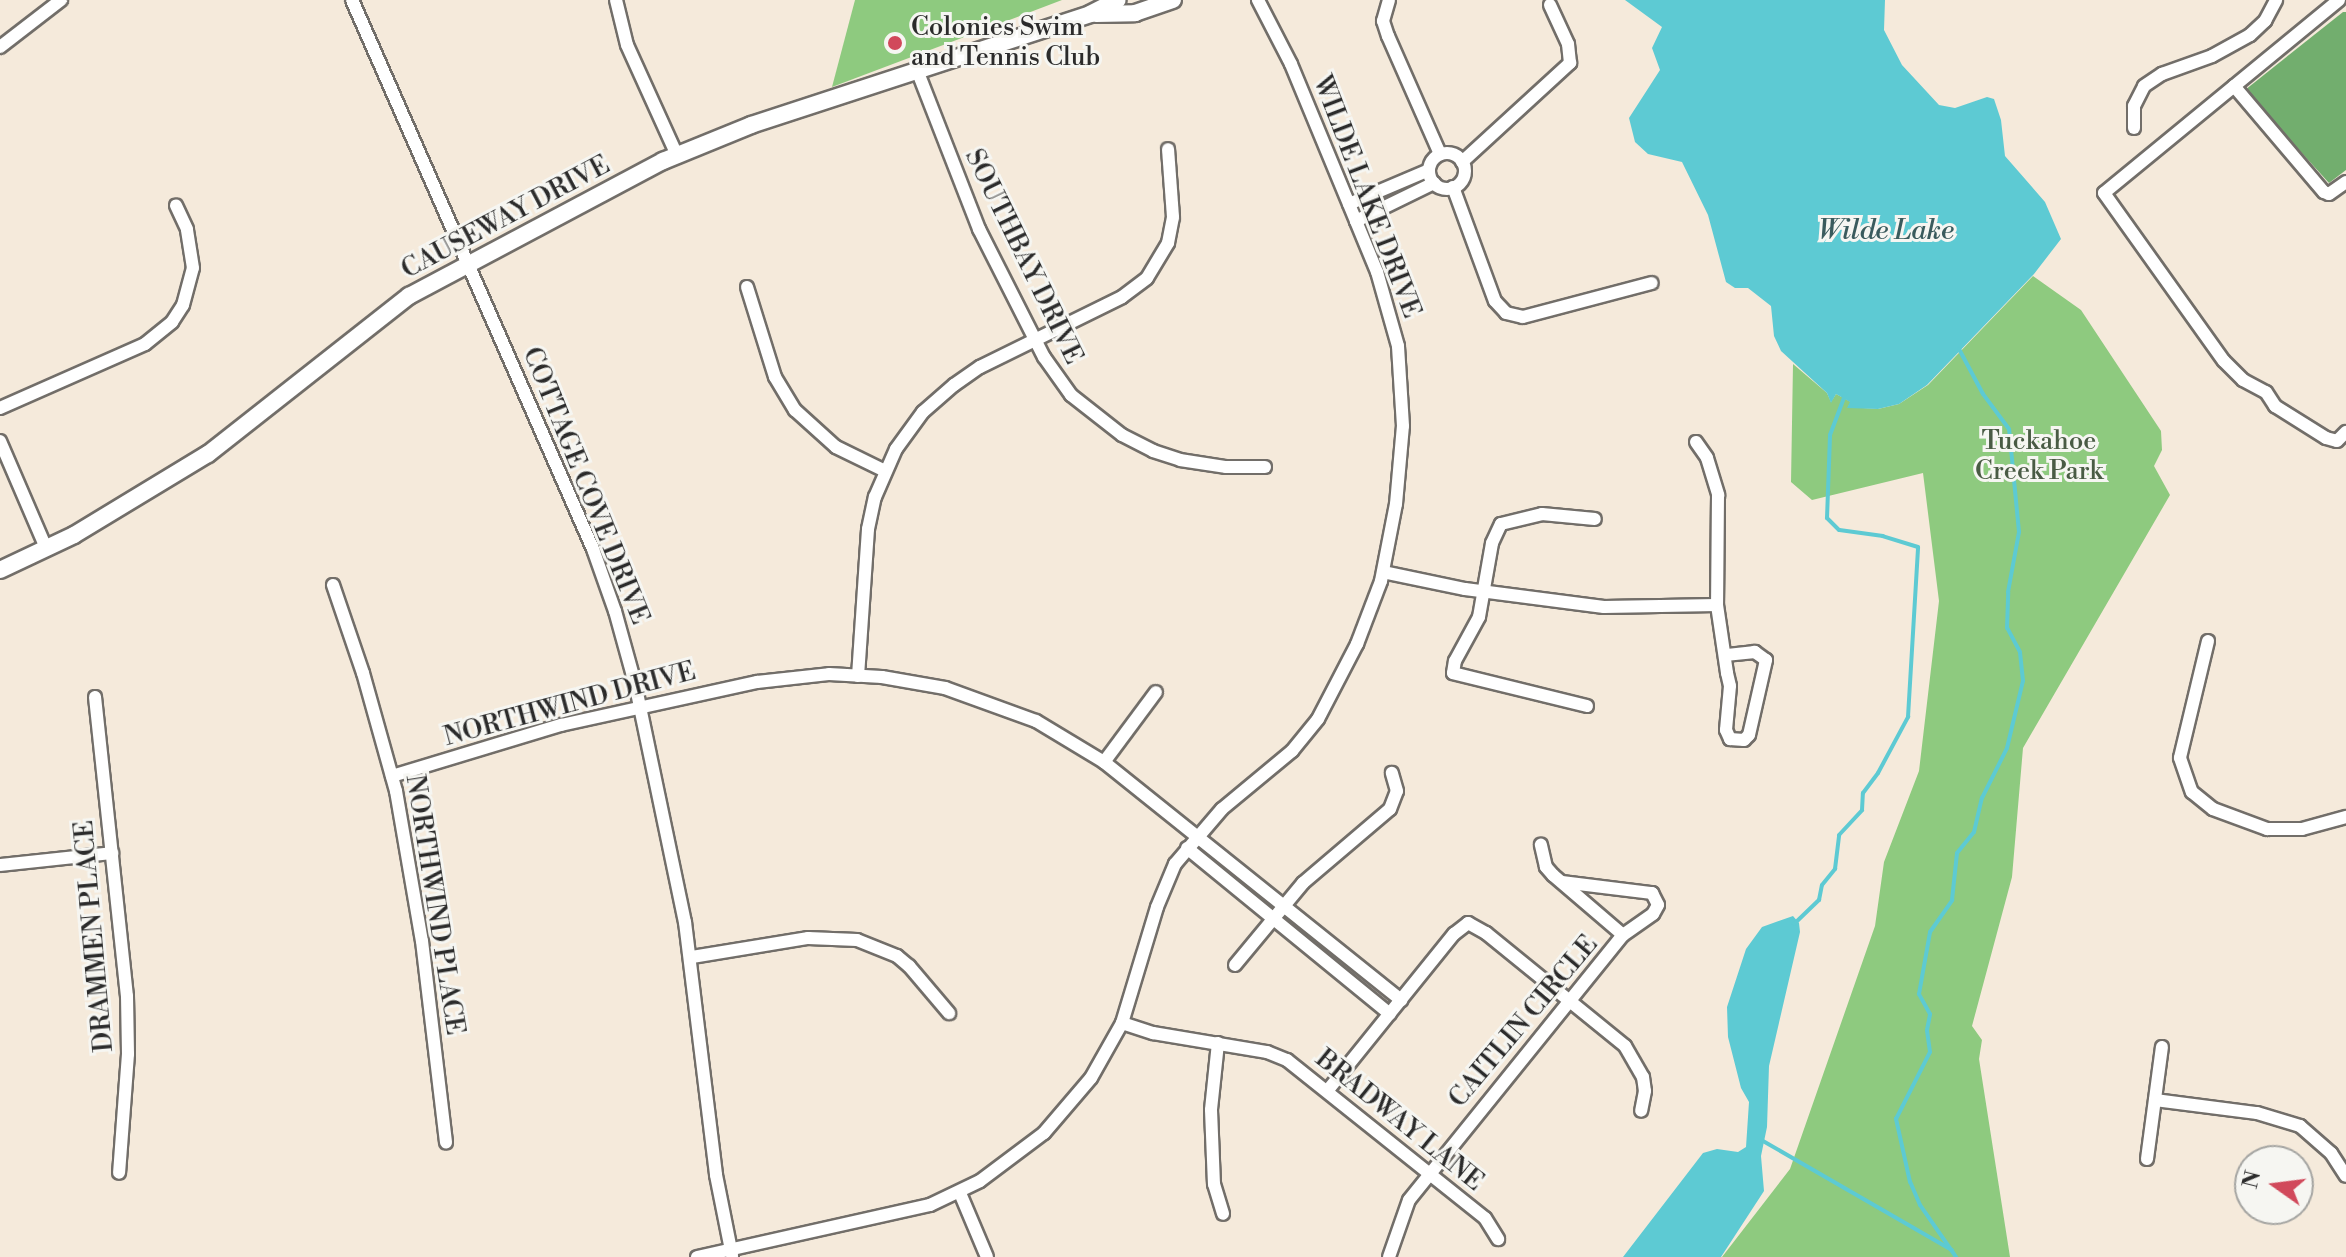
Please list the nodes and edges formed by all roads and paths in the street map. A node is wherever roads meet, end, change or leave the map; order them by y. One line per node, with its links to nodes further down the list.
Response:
1 (61, 0): 12 (street)
2 (352, 0): 26 (street, COTTAGE COVE DRIVE)
3 (616, 0): 18 (street)
4 (1118, 0): 11 (street, CAUSEWAY DRIVE)
5 (1173, 0): 11 (street, CAUSEWAY DRIVE)
6 (1258, 0): 23 (street, WILDE LAKE DRIVE)
7 (1389, 0): 17 (street)
8 (2276, 0): 15 (street)
9 (2339, 0): 14 (street)
10 (1550, 5): 19 (street)
11 (1090, 14): 13 (street, CAUSEWAY DRIVE)
12 (0, 47)
13 (917, 70): 18 (street, CAUSEWAY DRIVE); 29 (street, SOUTHBAY DRIVE)
14 (2234, 86): 21 (street); 31 (street)
15 (2134, 128)
16 (1168, 149): 29 (street)
17 (1440, 154): 19 (street); 20 (street)
18 (677, 155): 26 (street, CAUSEWAY DRIVE)
19 (1462, 162): 22 (street)
20 (1431, 177): 22 (street); 23 (street); 25 (street)
21 (2346, 182)
22 (1453, 187): 27 (street)
23 (1349, 204): 25 (street, WILDE LAKE DRIVE)
24 (176, 205): 30 (street)
25 (1356, 221): 39 (street, WILDE LAKE DRIVE)
26 (468, 263): 37 (street, CAUSEWAY DRIVE); 48 (street, COTTAGE COVE DRIVE)
27 (1652, 283)
28 (747, 287): 35 (street)
29 (1035, 340): 34 (street, SOUTHBAY DRIVE); 35 (street)
30 (0, 408)
31 (2346, 432)
32 (0, 441): 37 (street)
33 (1696, 442): 42 (street)
34 (1265, 467)
35 (885, 471): 45 (street)
36 (1595, 519): 41 (street)
37 (46, 548): 38 (street, CAUSEWAY DRIVE)
38 (0, 570)
39 (1383, 572): 41 (street); 54 (street, WILDE LAKE DRIVE)
40 (333, 585): 52 (street, NORTHWIND PLACE)
41 (1484, 592): 42 (street); 49 (street)
42 (1717, 605): 44 (street)
43 (2208, 641): 53 (street)
44 (1725, 655): 44 (street)
45 (858, 676): 48 (street, NORTHWIND DRIVE); 50 (street, NORTHWIND DRIVE)
46 (1156, 692): 50 (street)
47 (95, 697): 57 (street, DRAMMEN PLACE)
48 (639, 706): 52 (street, NORTHWIND DRIVE); 63 (street, COTTAGE COVE DRIVE)
49 (1587, 706)
50 (1104, 762): 54 (street, NORTHWIND DRIVE)
51 (1392, 773): 60 (street)
52 (392, 776): 75 (street, NORTHWIND PLACE)
53 (2346, 817)
54 (1198, 834): 56 (street, WILDE LAKE DRIVE); 60 (street, NORTHWIND DRIVE)
55 (1541, 845): 59 (street, CAITLIN CIRCLE)
56 (1187, 848): 61 (street); 69 (street, WILDE LAKE DRIVE)
57 (112, 853): 58 (street); 77 (street, DRAMMEN PLACE)
58 (0, 865)
59 (1562, 882): 62 (street, CAITLIN CIRCLE); 62 (street, CAITLIN CIRCLE)
60 (1284, 904): 61 (street); 65 (street, NORTHWIND DRIVE)
61 (1272, 918): 64 (street); 68 (street)
62 (1623, 935): 66 (street, CAITLIN CIRCLE)
63 (692, 957): 67 (street); 83 (street, COTTAGE COVE DRIVE)
64 (1235, 965)
65 (1401, 1000): 66 (street); 68 (street)
66 (1569, 1000): 74 (street); 78 (street, CAITLIN CIRCLE)
67 (949, 1013)
68 (1390, 1014): 72 (street)
69 (1122, 1023): 70 (street, BRADWAY LANE); 80 (street, WILDE LAKE DRIVE)
70 (1218, 1043): 72 (street, BRADWAY LANE); 81 (street)
71 (2162, 1047): 73 (street)
72 (1328, 1090): 78 (street, BRADWAY LANE)
73 (2155, 1100): 76 (street); 79 (street)
74 (1641, 1111)
75 (446, 1143)
76 (2147, 1159)
77 (119, 1173)
78 (1429, 1173): 82 (street, BRADWAY LANE); 86 (street, CAITLIN CIRCLE)
79 (2346, 1176)
80 (960, 1193): 83 (street, WILDE LAKE DRIVE); 85 (street)
81 (1223, 1214)
82 (1498, 1239)
83 (732, 1254): 84 (street, WILDE LAKE DRIVE)
84 (697, 1257)
85 (987, 1257)
86 (1389, 1257)

